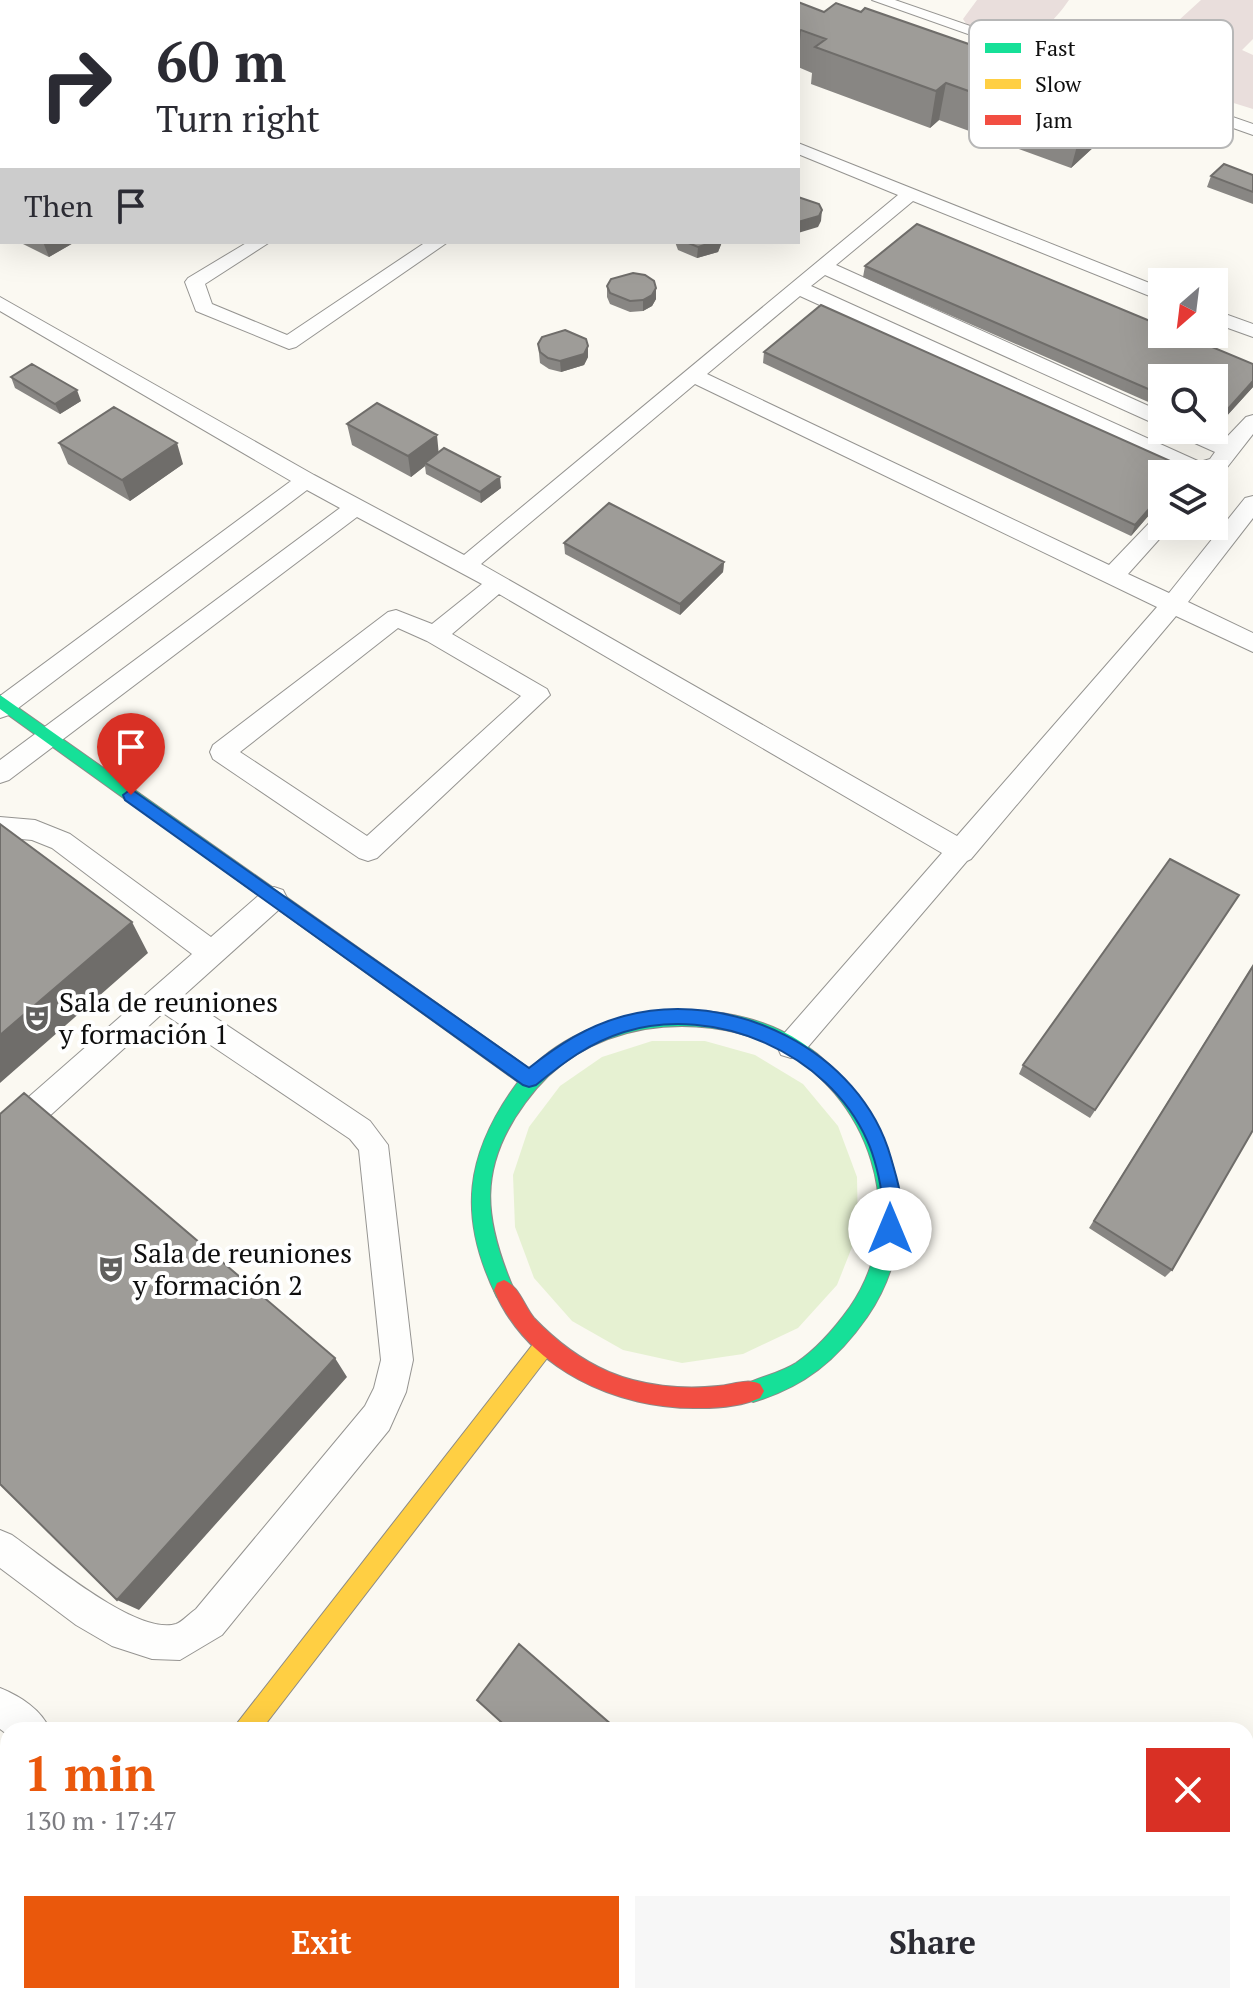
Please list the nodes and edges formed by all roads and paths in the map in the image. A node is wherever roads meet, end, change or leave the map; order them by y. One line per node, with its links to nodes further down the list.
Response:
1 (880, 0): 2 (lane)
2 (969, 31)
3 (1233, 123): 4 (lane)
4 (1253, 130)
5 (800, 149): 6 (lane)
6 (910, 194): 9 (lane); 11 (lane)
7 (258, 244): 8 (lane)
8 (436, 244)
9 (824, 267): 10 (lane); 16 (lane)
10 (799, 288): 15 (lane); 19 (lane)
11 (1148, 289)
12 (0, 303): 22 (lane)
13 (1228, 321): 14 (lane)
14 (1253, 331)
15 (695, 376): 26 (lane); 27 (lane)
16 (1148, 414)
17 (1253, 422): 21 (lane)
18 (1198, 444): 20 (lane)
19 (1178, 460)
20 (1215, 460)
21 (1221, 460)
22 (306, 480): 24 (lane); 32 (lane)
23 (1253, 503): 29 (lane)
24 (356, 507): 26 (lane); 33 (lane)
25 (1148, 538): 27 (lane)
26 (466, 565): 28 (lane)
27 (1113, 575): 29 (lane)
28 (498, 583): 30 (lane); 36 (lane)
29 (1174, 603): 31 (lane); 36 (lane)
30 (435, 635): 30 (lane)
31 (1253, 643)
32 (2, 705): 33 (street)
33 (48, 736): 34 (lane); 37 (street)
34 (0, 773)
35 (0, 827): 38 (lane)
36 (962, 852): 40 (lane)
37 (274, 898): 38 (lane); 41 (street)
38 (211, 953): 39 (lane)
39 (163, 998): 42 (lane); 44 (lane)
40 (791, 1046): 41 (street); 43 (street)
41 (529, 1079): 43 (street)
42 (0, 1141)
43 (544, 1346): 47 (street)
44 (0, 1547)
45 (0, 1706): 46 (lane)
46 (21, 1722)
47 (252, 1722)

